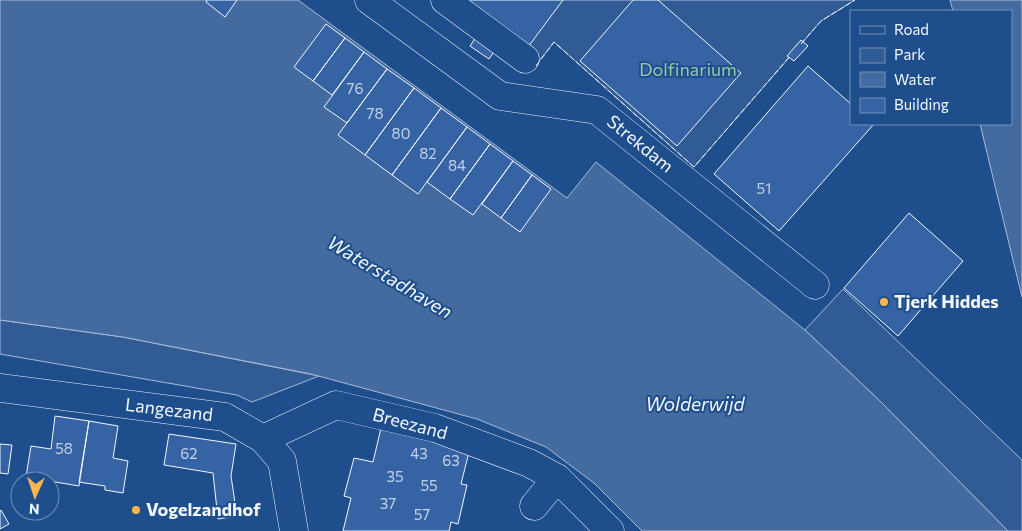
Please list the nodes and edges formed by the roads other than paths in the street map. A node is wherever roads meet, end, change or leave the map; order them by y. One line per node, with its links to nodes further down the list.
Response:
1 (369, 0): 4 (street, Strekdam)
2 (446, 0): 3 (street)
3 (525, 59)
4 (815, 285)
5 (0, 388): 6 (street, Langezand)
6 (263, 439): 7 (street, Breezand); 9 (street, Langezand)
7 (557, 478): 8 (street); 10 (street, Breezand)
8 (534, 506)
9 (294, 531)
10 (610, 531)

